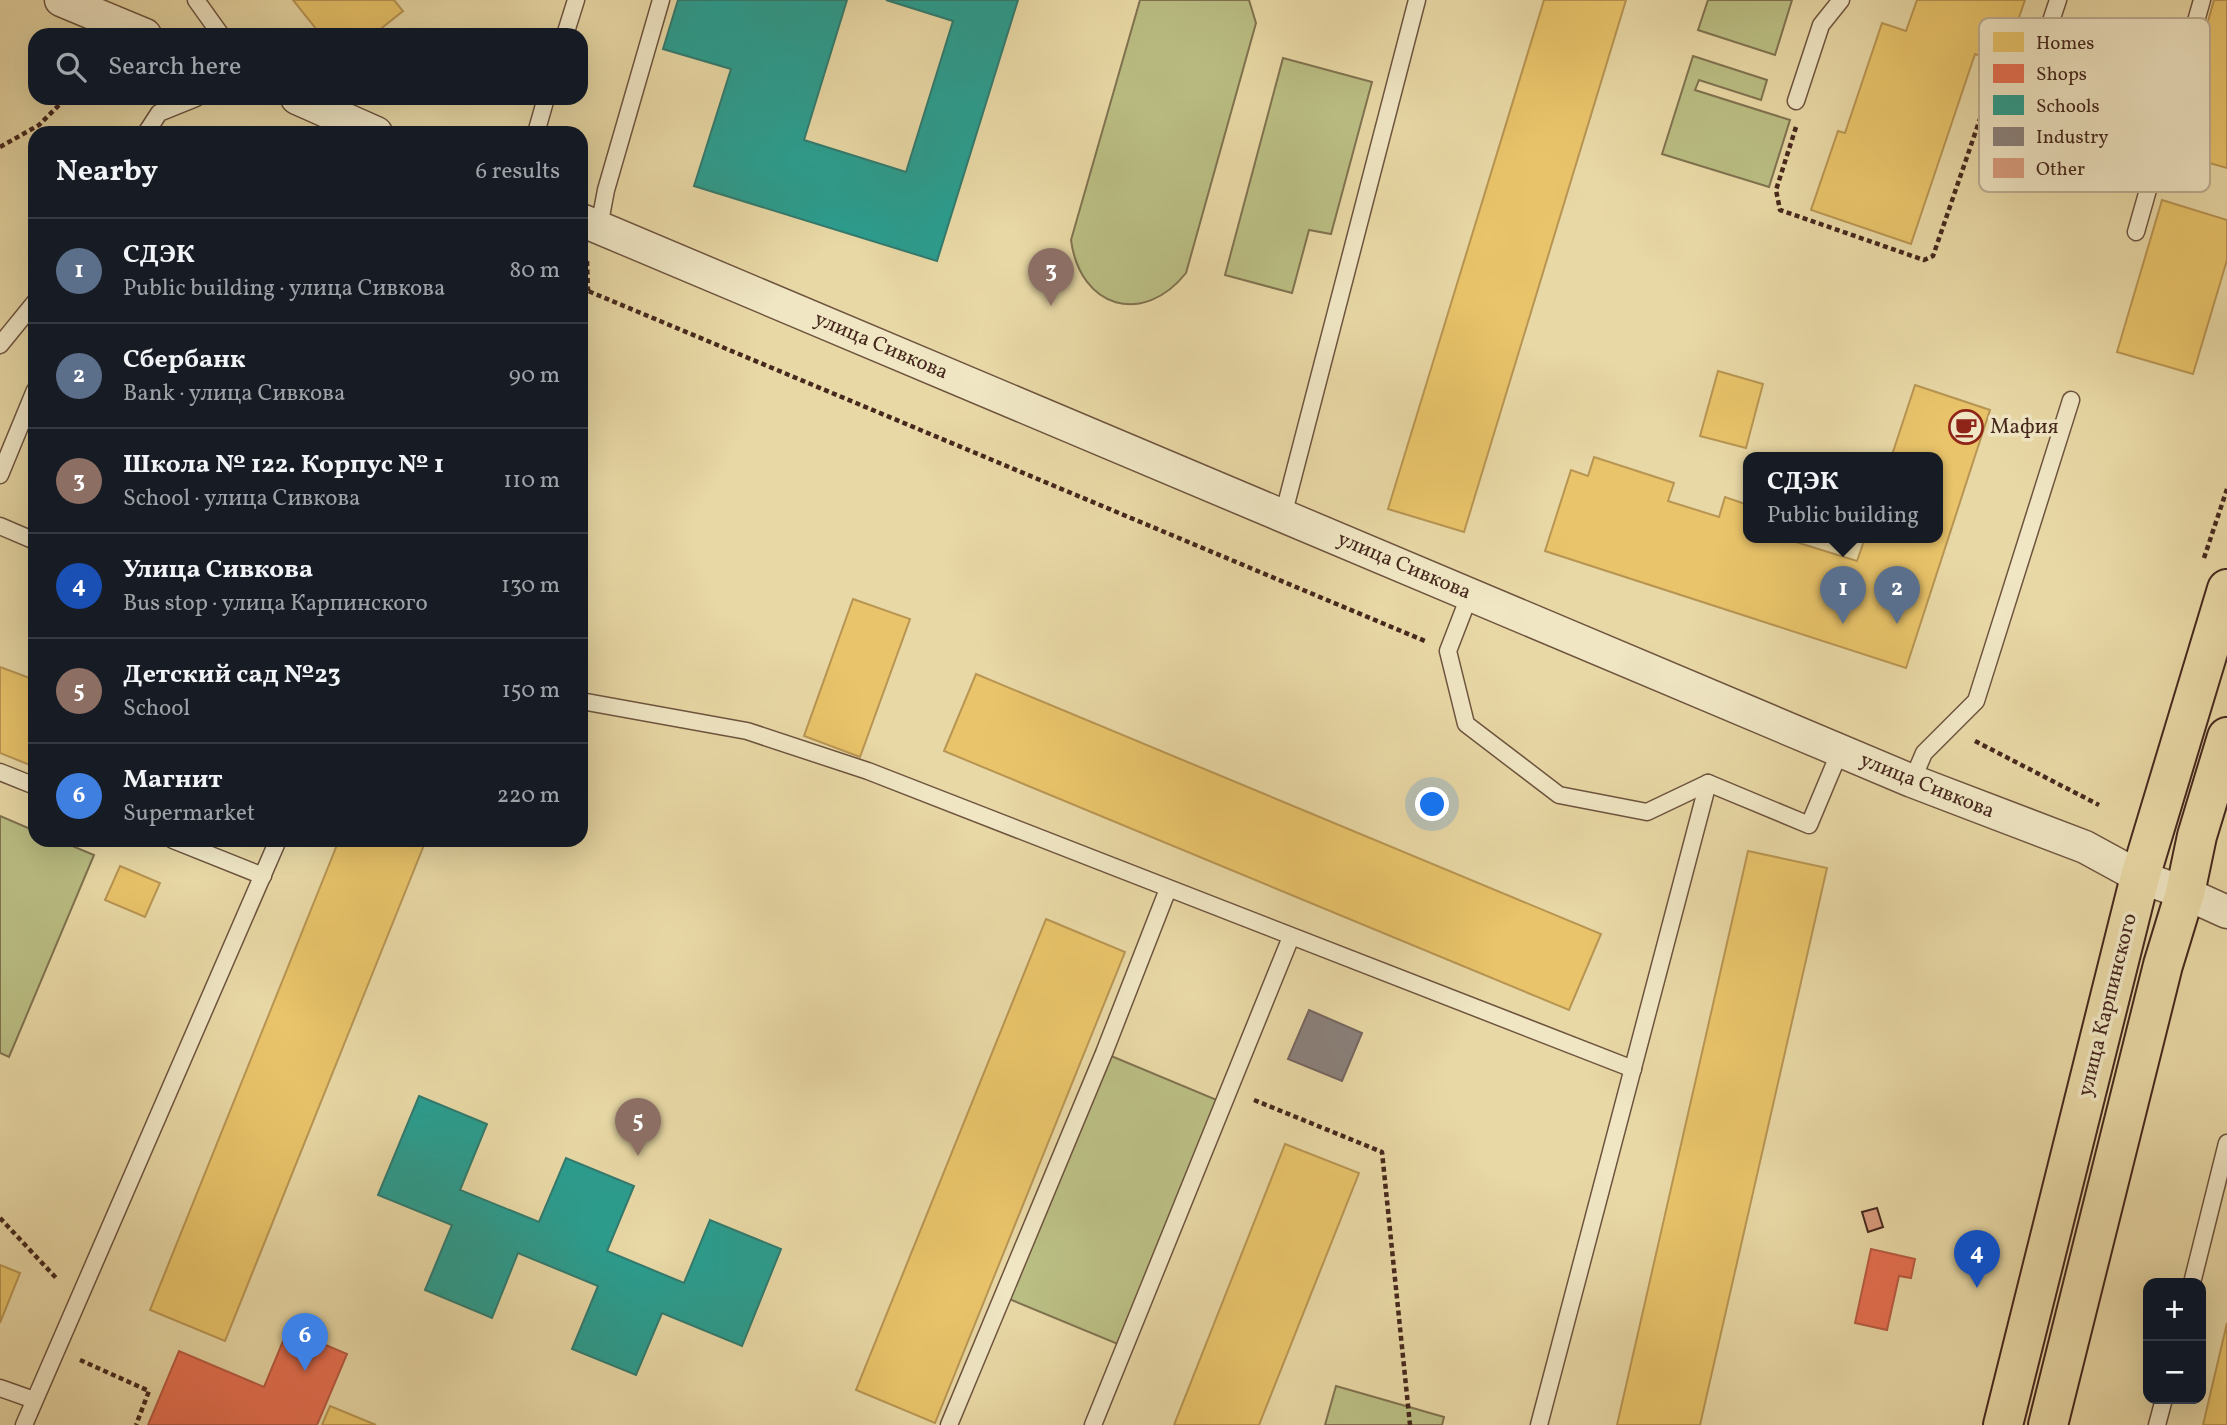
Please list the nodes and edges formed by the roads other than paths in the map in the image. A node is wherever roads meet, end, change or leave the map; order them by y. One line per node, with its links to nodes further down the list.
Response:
1 (61, 0): 11 (street)
2 (196, 0): 12 (lane)
3 (576, 0): 13 (lane)
4 (661, 0): 22 (lane)
5 (1418, 0): 29 (lane)
6 (1841, 0): 14 (lane)
7 (2059, 0): 9 (lane)
8 (2202, 0): 10 (lane)
9 (2053, 18)
10 (2197, 18)
11 (128, 28)
12 (216, 28)
13 (567, 28)
14 (1796, 102)
15 (179, 105): 18 (lane)
16 (307, 105): 19 (street)
17 (544, 105): 20 (lane)
18 (151, 126)
19 (337, 126)
20 (538, 126)
21 (2147, 192): 23 (lane)
22 (590, 224): 29 (street, улица Сивкова)
23 (2136, 232)
24 (28, 311): 25 (lane)
25 (0, 345)
26 (2071, 400): 38 (lane)
27 (28, 407): 28 (lane)
28 (0, 475)
29 (1283, 516): 33 (street, улица Сивкова)
30 (0, 526): 31 (lane)
31 (28, 538)
32 (2227, 589): 44 (main road, улица Карпинского)
33 (1470, 594): 36 (street, улица Сивкова); 40 (lane)
34 (588, 702): 45 (lane)
35 (2227, 737): 46 (main road, улица Карпинского)
36 (1840, 751): 38 (street, улица Сивкова); 40 (lane)
37 (0, 772): 39 (lane)
38 (1912, 781): 44 (street, улица Сивкова)
39 (28, 783)
40 (1709, 783): 49 (lane)
41 (190, 847): 43 (lane)
42 (275, 847): 43 (lane)
43 (263, 876): 53 (lane)
44 (2140, 877): 46 (street, улица Сивкова); 59 (main road, улица Карпинского)
45 (1168, 889): 48 (lane); 56 (lane)
46 (2185, 893): 47 (street, улица Сивкова); 60 (main road, улица Карпинского)
47 (2227, 912)
48 (1291, 937): 49 (lane); 57 (lane)
49 (1633, 1069): 58 (lane)
50 (2227, 1143): 51 (lane)
51 (2193, 1278)
52 (0, 1388): 53 (lane)
53 (34, 1400): 55 (lane)
54 (2163, 1404): 61 (lane)
55 (24, 1425)
56 (949, 1425)
57 (1093, 1425)
58 (1539, 1425)
59 (2003, 1425)
60 (2048, 1425)
61 (2157, 1425)

